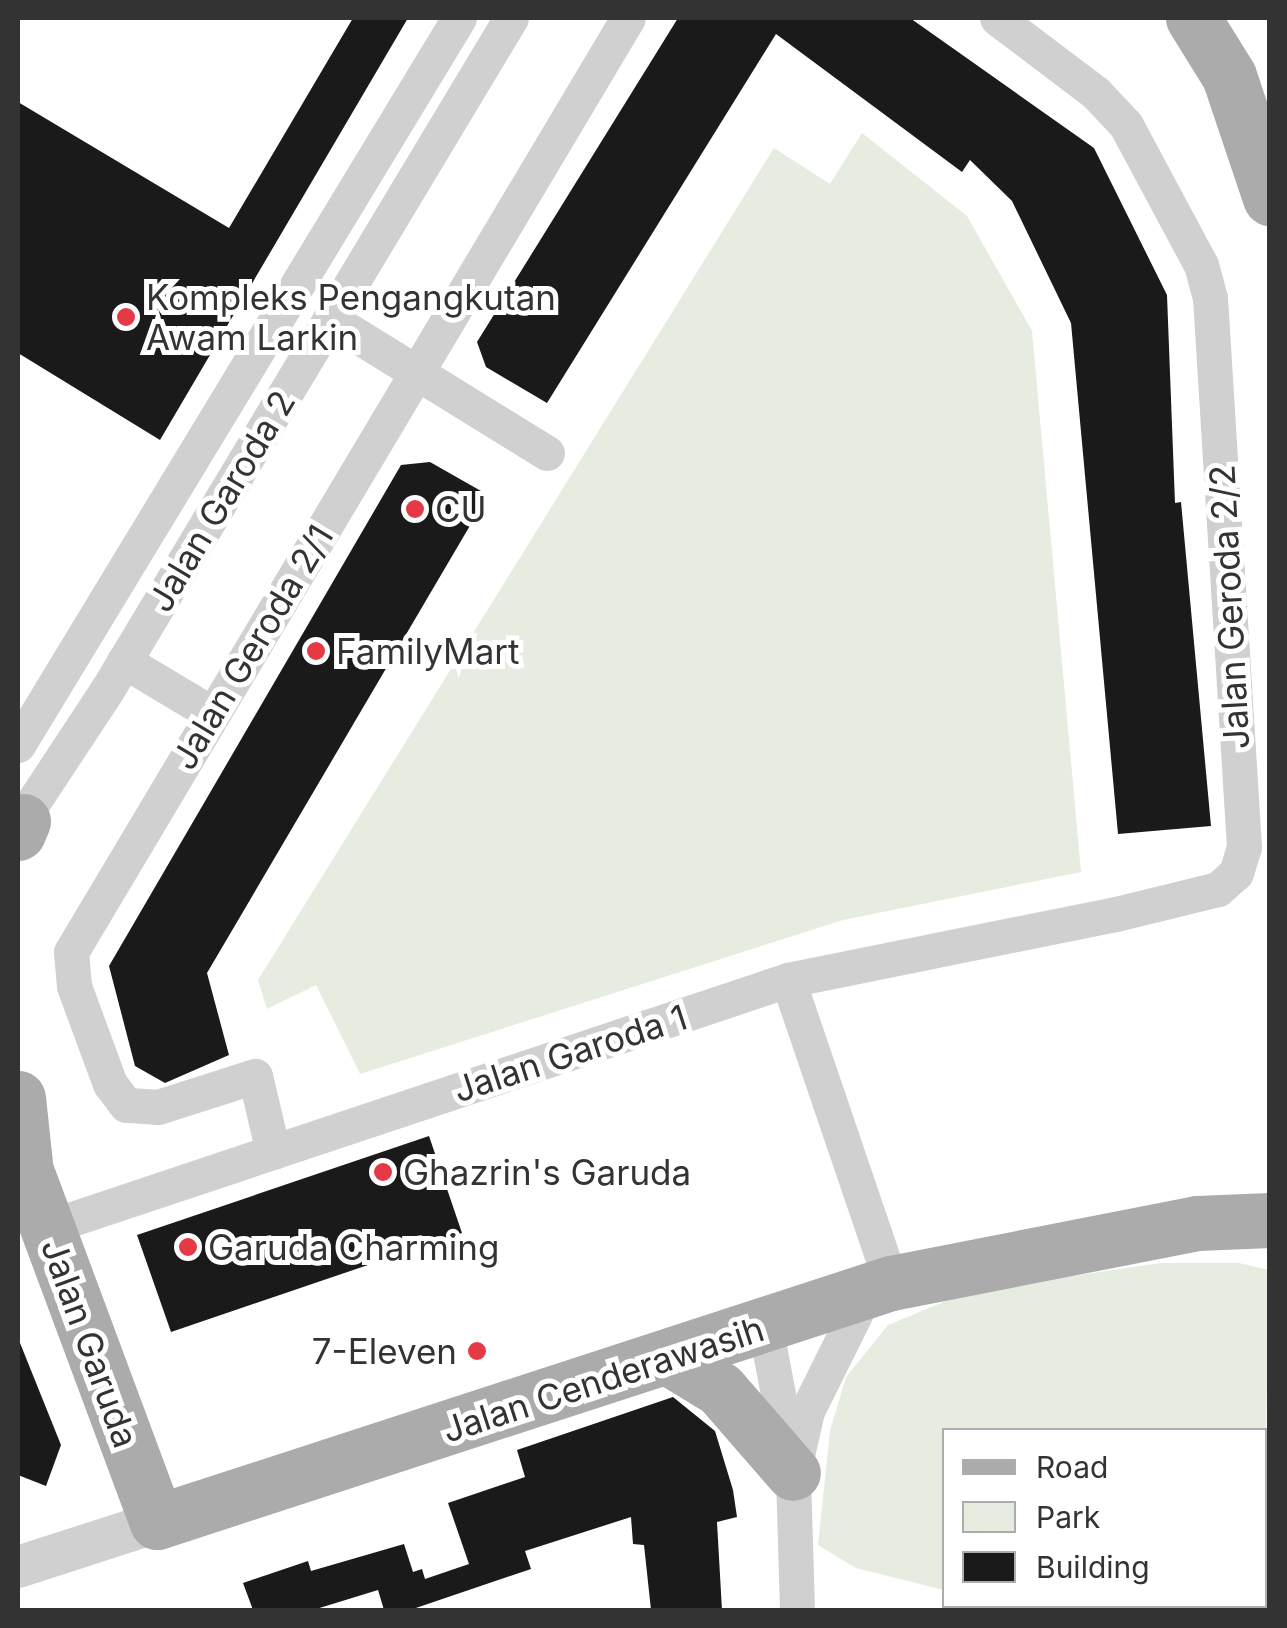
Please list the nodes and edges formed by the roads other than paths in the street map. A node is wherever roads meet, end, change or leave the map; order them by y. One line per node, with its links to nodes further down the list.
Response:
1 (458, 18): 12 (street, Jalan Garoda 2)
2 (511, 18): 7 (street, Jalan Garoda 2)
3 (628, 18): 8 (street, Jalan Geroda 2/1)
4 (997, 18): 14 (street, Jalan Geroda 2/2)
5 (1193, 18): 6 (main road)
6 (1270, 198)
7 (330, 320): 8 (street); 10 (street, Jalan Garoda 2)
8 (420, 374): 9 (street); 11 (street, Jalan Geroda 2/1)
9 (547, 453)
10 (124, 662): 11 (street); 13 (street, Jalan Garoda 2)
11 (211, 713): 16 (street, Jalan Geroda 2/1)
12 (18, 744)
13 (19, 826)
14 (788, 980): 16 (street, Jalan Garoda 1); 22 (street)
15 (18, 1098): 17 (main road, Jalan Garuda)
16 (273, 1152): 20 (street, Jalan Garoda 1)
17 (21, 1156): 20 (main road, Jalan Garuda)
18 (1267, 1193): 19 (main road, Jalan Cenderawasih)
19 (1196, 1223): 21 (main road); 22 (main road, Jalan Cenderawasih)
20 (48, 1228): 26 (main road, Jalan Garuda)
21 (1270, 1251)
22 (878, 1289): 23 (main road, Jalan Cenderawasih); 25 (street)
23 (764, 1326): 24 (main road, Jalan Cenderawasih); 25 (street)
24 (669, 1358): 25 (main road); 26 (main road, Jalan Cenderawasih)
25 (793, 1473): 28 (street)
26 (157, 1522): 27 (street, Jalan Cenderawasih)
27 (18, 1567)
28 (797, 1610)

